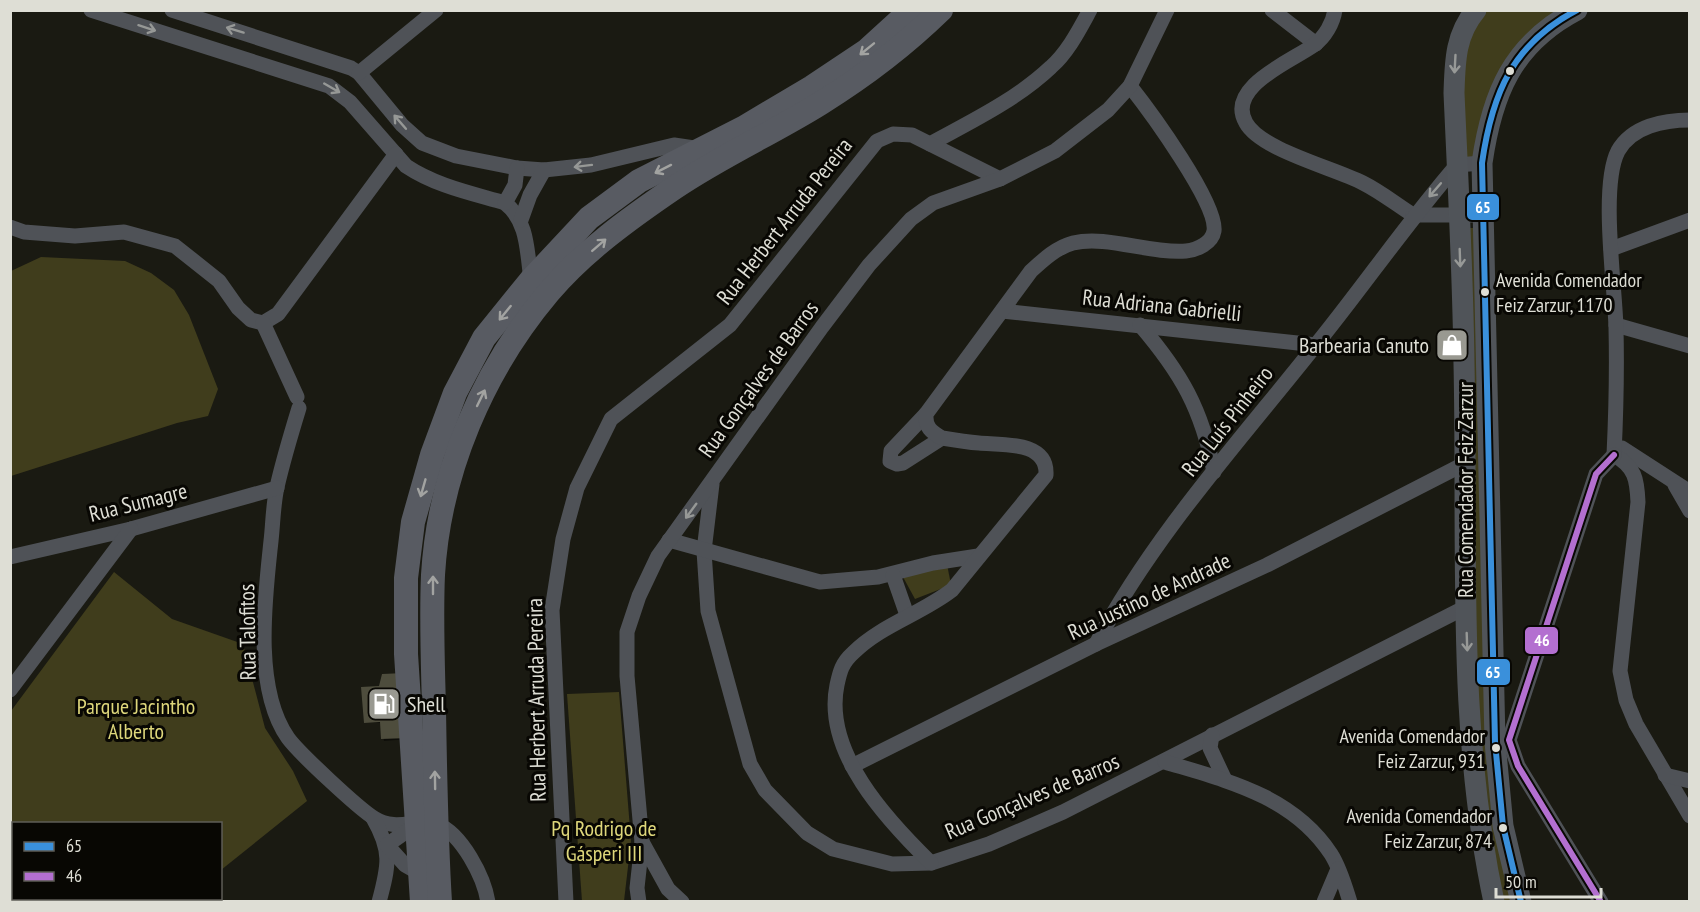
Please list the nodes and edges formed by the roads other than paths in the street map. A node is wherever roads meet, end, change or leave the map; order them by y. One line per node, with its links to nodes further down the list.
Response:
1 (91, 10): 18 (street, one-way to 18)
2 (172, 10): 13 (street, one-way to 2)
3 (436, 10): 13 (street)
4 (911, 10): 17 (main road, one-way to 17)
5 (941, 10): 70 (main road, one-way to 5)
6 (1090, 10): 16 (street)
7 (1167, 10): 14 (street, Rua Gonçalves de Barros)
8 (1272, 10): 12 (street)
9 (1335, 10): 12 (street)
10 (1476, 10): 20 (main road, Rua Comendador Feiz Zarzur, one-way to 20)
11 (1577, 10): 19 (main road, Rua Comendador Feiz Zarzur)
12 (1316, 44): 25 (street)
13 (359, 74): 21 (street, one-way to 13)
14 (1130, 86): 23 (street, Rua Gonçalves de Barros); 33 (street)
15 (1689, 120): 31 (street)
16 (930, 144): 23 (street, Rua Herbert Arruda Pereira); 83 (street, Rua Herbert Arruda Pereira)
17 (702, 148): 22 (street, one-way to 22); 32 (main road, one-way to 32)
18 (396, 154): 24 (street); 34 (street)
19 (1482, 163): 20 (street); 26 (main road, Rua Comendador Feiz Zarzur)
20 (1457, 165): 25 (street, Rua Luís Pinheiro, one-way to 25); 27 (main road, Rua Comendador Feiz Zarzur)
21 (517, 168): 22 (street); 24 (street)
22 (543, 170): 28 (street)
23 (1000, 179): 45 (street, Rua Gonçalves de Barros)
24 (505, 203): 28 (street)
25 (1413, 215): 27 (street); 37 (street, Rua Luís Pinheiro)
26 (1483, 215): 27 (street); 62 (main road, Rua Comendador Feiz Zarzur)
27 (1459, 216): 42 (main road, Rua Comendador Feiz Zarzur, one-way to 42)
28 (521, 220): 32 (street)
29 (1689, 220): 31 (street)
30 (10, 227): 34 (street)
31 (1611, 249): 36 (street)
32 (531, 280): 70 (main road, one-way to 70)
33 (1002, 311): 35 (street, Rua Adriana Gabrielli); 39 (street)
34 (263, 323): 46 (street, Rua Talofitos)
35 (1140, 325): 37 (street, Rua Adriana Gabrielli); 43 (street)
36 (1616, 325): 38 (street); 41 (street)
37 (1316, 345): 43 (street, Rua Luís Pinheiro)
38 (1689, 346)
39 (926, 414): 40 (street); 40 (street)
40 (942, 438): 52 (street)
41 (1614, 449): 44 (street); 62 (street); 65 (street)
42 (1464, 464): 56 (main road, Rua Comendador Feiz Zarzur); 58 (street, Rua Justino de Andrade)
43 (1214, 472): 55 (street, Rua Luís Pinheiro)
44 (1672, 480): 47 (street); 48 (street)
45 (712, 481): 50 (street, one-way to 50); 51 (street, Rua Gonçalves de Barros)
46 (277, 488): 49 (street, Rua Sumagre); 69 (street, Rua Talofitos)
47 (1689, 492)
48 (1689, 511)
49 (132, 529): 53 (street, Rua Sumagre); 60 (street)
50 (669, 540): 51 (street); 71 (street)
51 (704, 551): 54 (street); 73 (street, Rua Gonçalves de Barros)
52 (978, 556): 54 (street); 57 (street)
53 (10, 557)
54 (893, 574): 57 (street)
55 (1121, 597): 58 (street); 59 (street, Rua Luís Pinheiro)
56 (1466, 607): 61 (street, Rua Gonçalves de Barros); 87 (main road, Rua Comendador Feiz Zarzur, one-way to 87)
57 (907, 615): 64 (street)
58 (1136, 627): 59 (street, Rua Justino de Andrade)
59 (1096, 644): 64 (street, Rua Justino de Andrade)
60 (10, 690)
61 (1212, 735): 63 (street, Rua Gonçalves de Barros); 66 (street)
62 (1502, 741): 88 (main road, Rua Comendador Feiz Zarzur); 89 (street)
63 (1165, 762): 66 (street); 73 (street, Rua Gonçalves de Barros)
64 (852, 766): 73 (street)
65 (1665, 775): 67 (street); 68 (street)
66 (1224, 778): 74 (street)
67 (1689, 781)
68 (1689, 816)
69 (373, 818): 70 (street, Rua Talofitos); 72 (street, Rua Talofitos)
70 (426, 824): 72 (street); 75 (main road); 82 (street)
71 (642, 842): 77 (street); 78 (street)
72 (387, 845): 75 (street, Rua Talofitos); 76 (street)
73 (931, 863)
74 (1338, 869): 85 (street); 86 (street)
75 (429, 873): 76 (street); 80 (main road); 81 (main road)
76 (384, 882): 79 (street)
77 (668, 889): 78 (street); 84 (street)
78 (638, 895)
79 (379, 902)
80 (422, 902)
81 (440, 902)
82 (488, 902)
83 (566, 902)
84 (682, 902)
85 (1324, 902)
86 (1350, 902)
87 (1494, 902)
88 (1521, 902)
89 (1601, 902)

